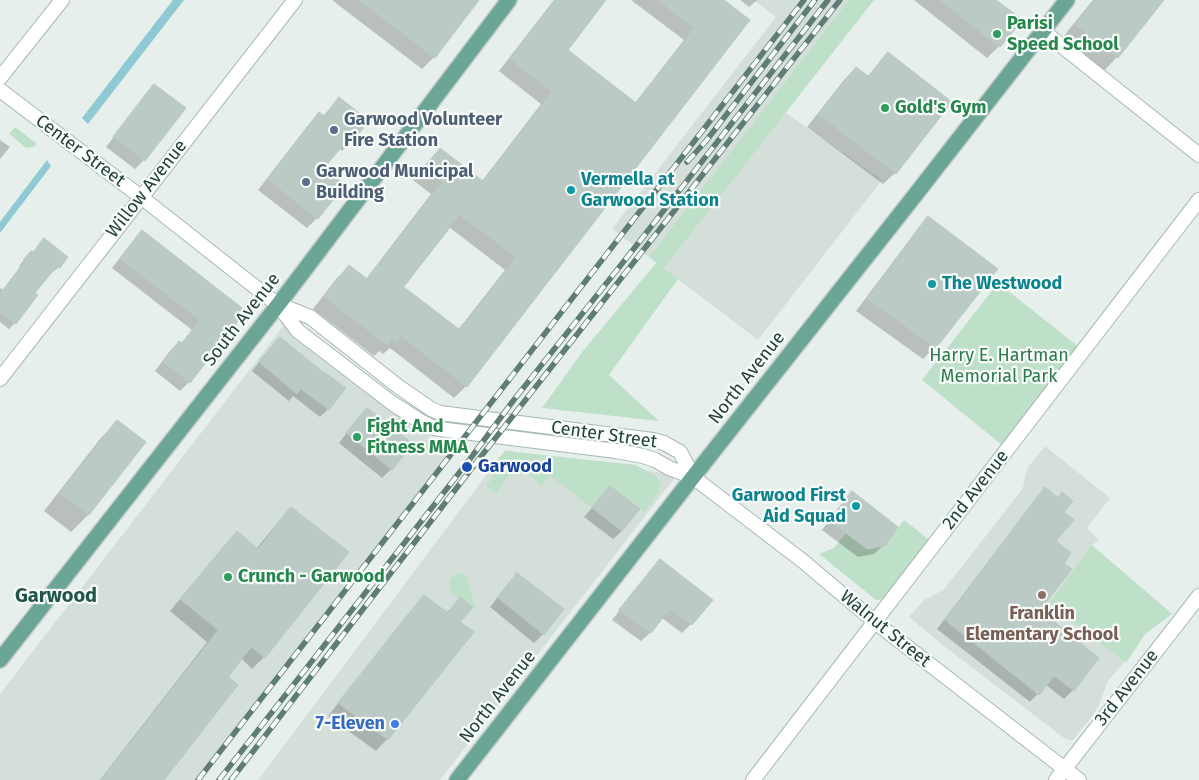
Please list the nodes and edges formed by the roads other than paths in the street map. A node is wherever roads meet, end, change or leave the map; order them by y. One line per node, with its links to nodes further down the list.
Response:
1 (62, 0): 6 (street)
2 (295, 0): 9 (street, Willow Avenue)
3 (508, 0): 11 (main road, South Avenue)
4 (1067, 0): 5 (main road, North Avenue)
5 (1043, 31): 8 (street); 13 (main road, North Avenue)
6 (0, 78)
7 (0, 90): 9 (street, Center Street)
8 (1199, 155)
9 (141, 197): 11 (street, Center Street); 12 (street, Willow Avenue)
10 (1199, 200): 15 (street, 2nd Avenue)
11 (278, 305): 13 (street, Center Street); 13 (street, Center Street); 16 (main road, South Avenue)
12 (0, 380)
13 (692, 477): 15 (street, Walnut Street); 18 (main road, North Avenue)
14 (1199, 596): 17 (street, 3rd Avenue)
15 (874, 622): 17 (street, Walnut Street); 19 (street, 2nd Avenue)
16 (0, 660)
17 (1065, 769): 20 (street, 3rd Avenue); 21 (street, Walnut Street)
18 (457, 780)
19 (753, 780)
20 (1056, 780)
21 (1079, 780)

